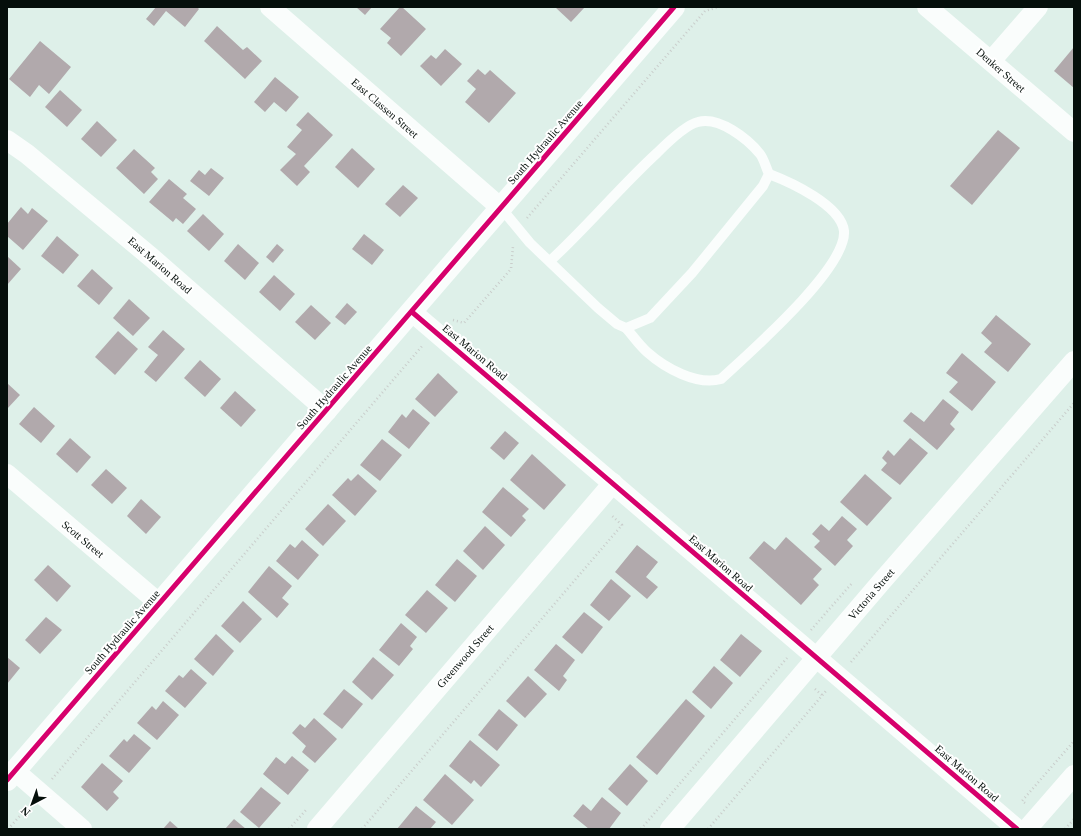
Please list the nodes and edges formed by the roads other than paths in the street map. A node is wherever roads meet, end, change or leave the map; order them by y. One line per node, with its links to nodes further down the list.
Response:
1 (270, 7): 9 (street, East Classen Street)
2 (674, 7): 9 (street, South Hydraulic Avenue)
3 (927, 7): 5 (street, Denker Street)
4 (1038, 7): 5 (street)
5 (991, 61): 6 (street, Denker Street)
6 (1074, 132)
7 (7, 140): 14 (street, East Marion Road)
8 (768, 174): 10 (lane); 12 (lane); 12 (lane)
9 (500, 208): 10 (lane); 11 (street, South Hydraulic Avenue)
10 (550, 261): 12 (lane)
11 (412, 312): 14 (street, South Hydraulic Avenue); 16 (street, East Marion Road)
12 (626, 328)
13 (1074, 361): 18 (street, Victoria Street)
14 (327, 411): 17 (street, South Hydraulic Avenue)
15 (7, 474): 17 (street, Scott Street)
16 (613, 484): 18 (street, East Marion Road); 22 (street, Greenwood Street)
17 (160, 604): 19 (street, South Hydraulic Avenue)
18 (817, 658): 23 (street, Victoria Street); 24 (street, East Marion Road)
19 (11, 775): 21 (street)
20 (1074, 775): 25 (street)
21 (82, 829)
22 (317, 829)
23 (670, 829)
24 (1017, 829)
25 (1027, 829)

